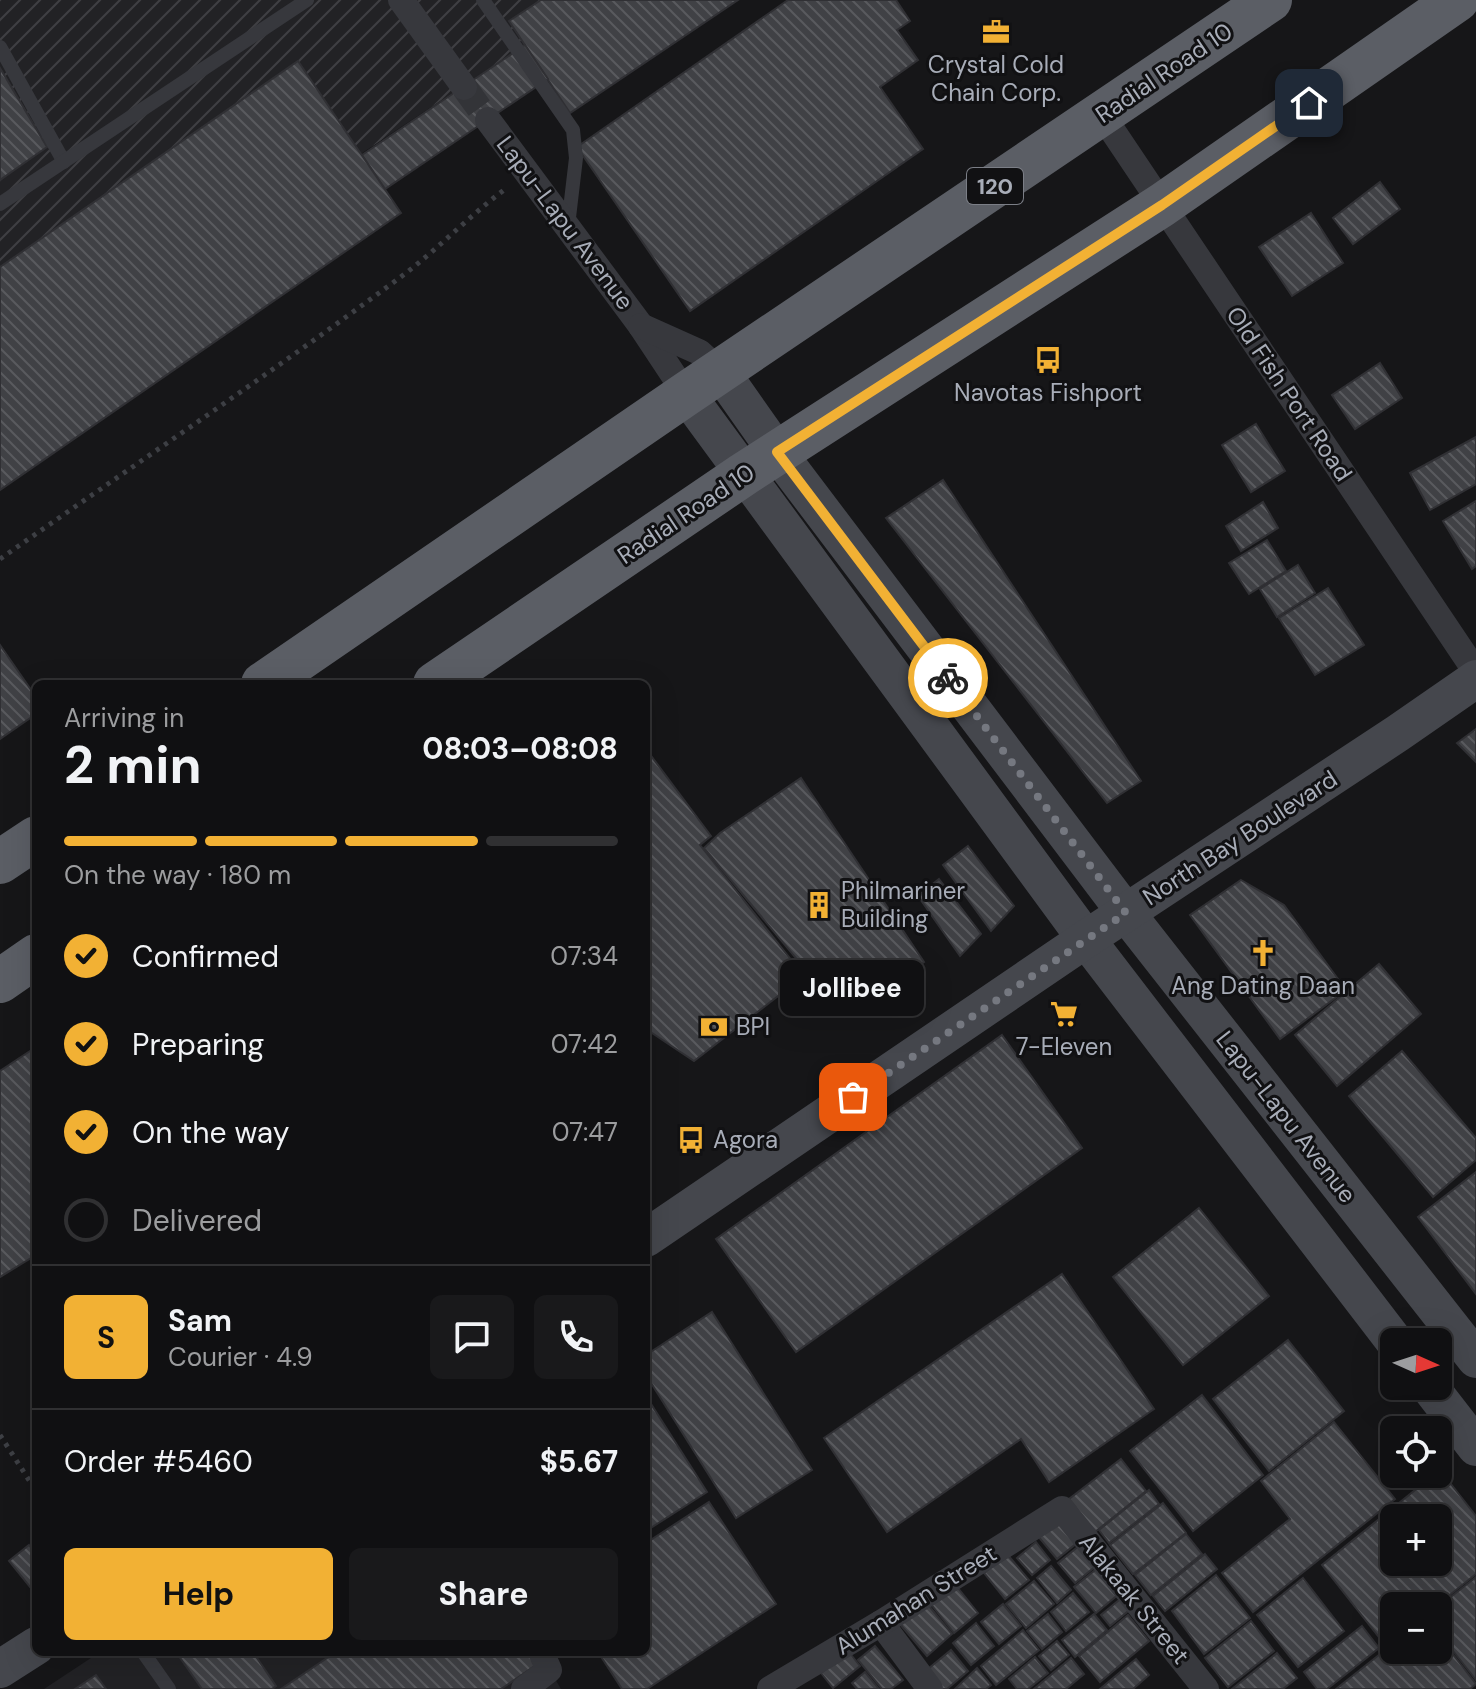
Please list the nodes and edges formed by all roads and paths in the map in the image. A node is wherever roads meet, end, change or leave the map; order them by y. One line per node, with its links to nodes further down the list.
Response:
1 (307, 0): 10 (lane)
2 (401, 0): 7 (street)
3 (483, 0): 14 (lane)
4 (1270, 0): 8 (highway, Radial Road 10 / 120)
5 (1457, 0): 13 (highway, Radial Road 10)
6 (0, 47): 10 (lane)
7 (464, 87)
8 (1102, 115): 13 (street, Old Fish Port Road); 16 (highway, Radial Road 10 / 120)
9 (488, 120): 11 (street, Lapu-Lapu Avenue)
10 (64, 162): 12 (lane)
11 (528, 173): 14 (street, Lapu-Lapu Avenue); 18 (path)
12 (0, 204)
13 (1162, 205): 17 (highway, Radial Road 10); 19 (street, Old Fish Port Road)
14 (568, 226): 15 (street, Lapu-Lapu Avenue)
15 (641, 326): 16 (street, Lapu-Lapu Avenue); 16 (street, Lapu-Lapu Avenue)
16 (703, 383): 17 (main road, Lapu-Lapu Avenue); 21 (highway, Radial Road 10 / 120)
17 (761, 463): 22 (highway, Radial Road 10); 25 (main road, Lapu-Lapu Avenue); 26 (main road, Lapu-Lapu Avenue)
18 (0, 559)
19 (1476, 672)
20 (1476, 679): 25 (main road, North Bay Boulevard)
21 (269, 680)
22 (441, 680)
23 (32, 841): 24 (highway)
24 (0, 862)
25 (1126, 913): 26 (main road, North Bay Boulevard); 29 (main road, Lapu-Lapu Avenue)
26 (1086, 939): 27 (main road, North Bay Boulevard); 28 (main road, Lapu-Lapu Avenue)
27 (650, 1235)
28 (1384, 1328)
29 (1476, 1359)
30 (1440, 1400): 32 (main road)
31 (0, 1435): 33 (path)
32 (1476, 1447)
33 (32, 1485)
34 (1062, 1509): 35 (street, Alumahan Street); 44 (street, Alakaak Street)
35 (881, 1623): 42 (street, Alumahan Street); 43 (street)
36 (32, 1649): 39 (main road)
37 (146, 1656): 40 (lane)
38 (543, 1656): 41 (street)
39 (0, 1669)
40 (169, 1689)
41 (524, 1689)
42 (770, 1689)
43 (930, 1689)
44 (1206, 1689)

